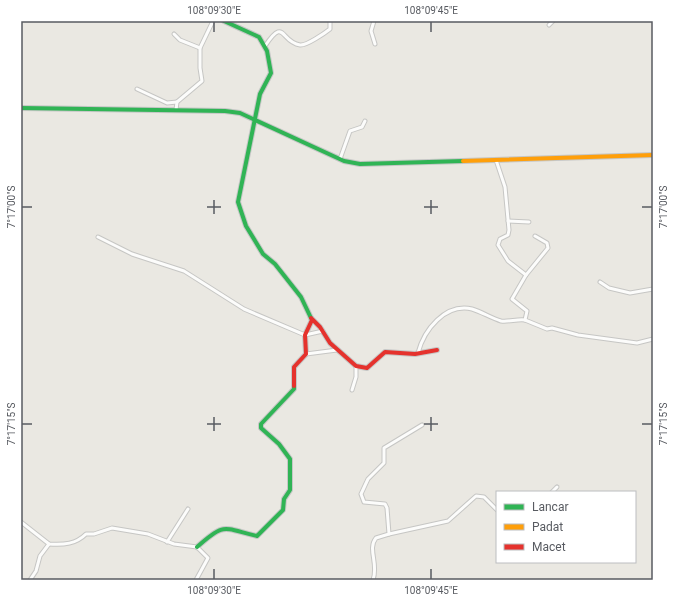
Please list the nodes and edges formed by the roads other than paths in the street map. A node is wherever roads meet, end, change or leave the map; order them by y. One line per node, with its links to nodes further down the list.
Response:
1 (214, 21): 10 (street)
2 (224, 21): 9 (street)
3 (330, 21): 9 (street)
4 (374, 21): 8 (street)
5 (553, 21): 6 (street)
6 (549, 25)
7 (174, 34): 10 (street)
8 (374, 44)
9 (265, 46): 15 (street)
10 (200, 48): 12 (street)
11 (137, 89): 12 (street)
12 (177, 102): 14 (street)
13 (21, 108): 14 (street)
14 (176, 110): 15 (street)
15 (255, 119): 18 (street); 27 (street)
16 (365, 121): 18 (street)
17 (653, 155): 19 (street)
18 (340, 159): 19 (street)
19 (496, 160): 20 (street)
20 (508, 221): 21 (street); 24 (street)
21 (530, 222)
22 (534, 236): 24 (street)
23 (98, 237): 30 (street)
24 (526, 275): 28 (street)
25 (600, 282): 26 (street)
26 (653, 289)
27 (312, 320): 29 (street); 30 (street)
28 (525, 320): 31 (street); 34 (street)
29 (323, 331): 30 (street); 32 (street)
30 (305, 335): 35 (street)
31 (653, 339)
32 (337, 350): 35 (street); 36 (street)
33 (437, 350): 34 (street)
34 (418, 353): 36 (street)
35 (306, 354): 47 (street)
36 (356, 366): 37 (street)
37 (352, 390)
38 (422, 424): 44 (street)
39 (557, 487): 40 (street)
40 (553, 491)
41 (188, 509): 45 (street)
42 (496, 509): 44 (street)
43 (21, 522): 46 (street)
44 (389, 534): 50 (street)
45 (167, 542): 46 (street); 47 (street)
46 (50, 544): 48 (street)
47 (197, 547): 49 (street)
48 (30, 580)
49 (196, 580)
50 (373, 580)

